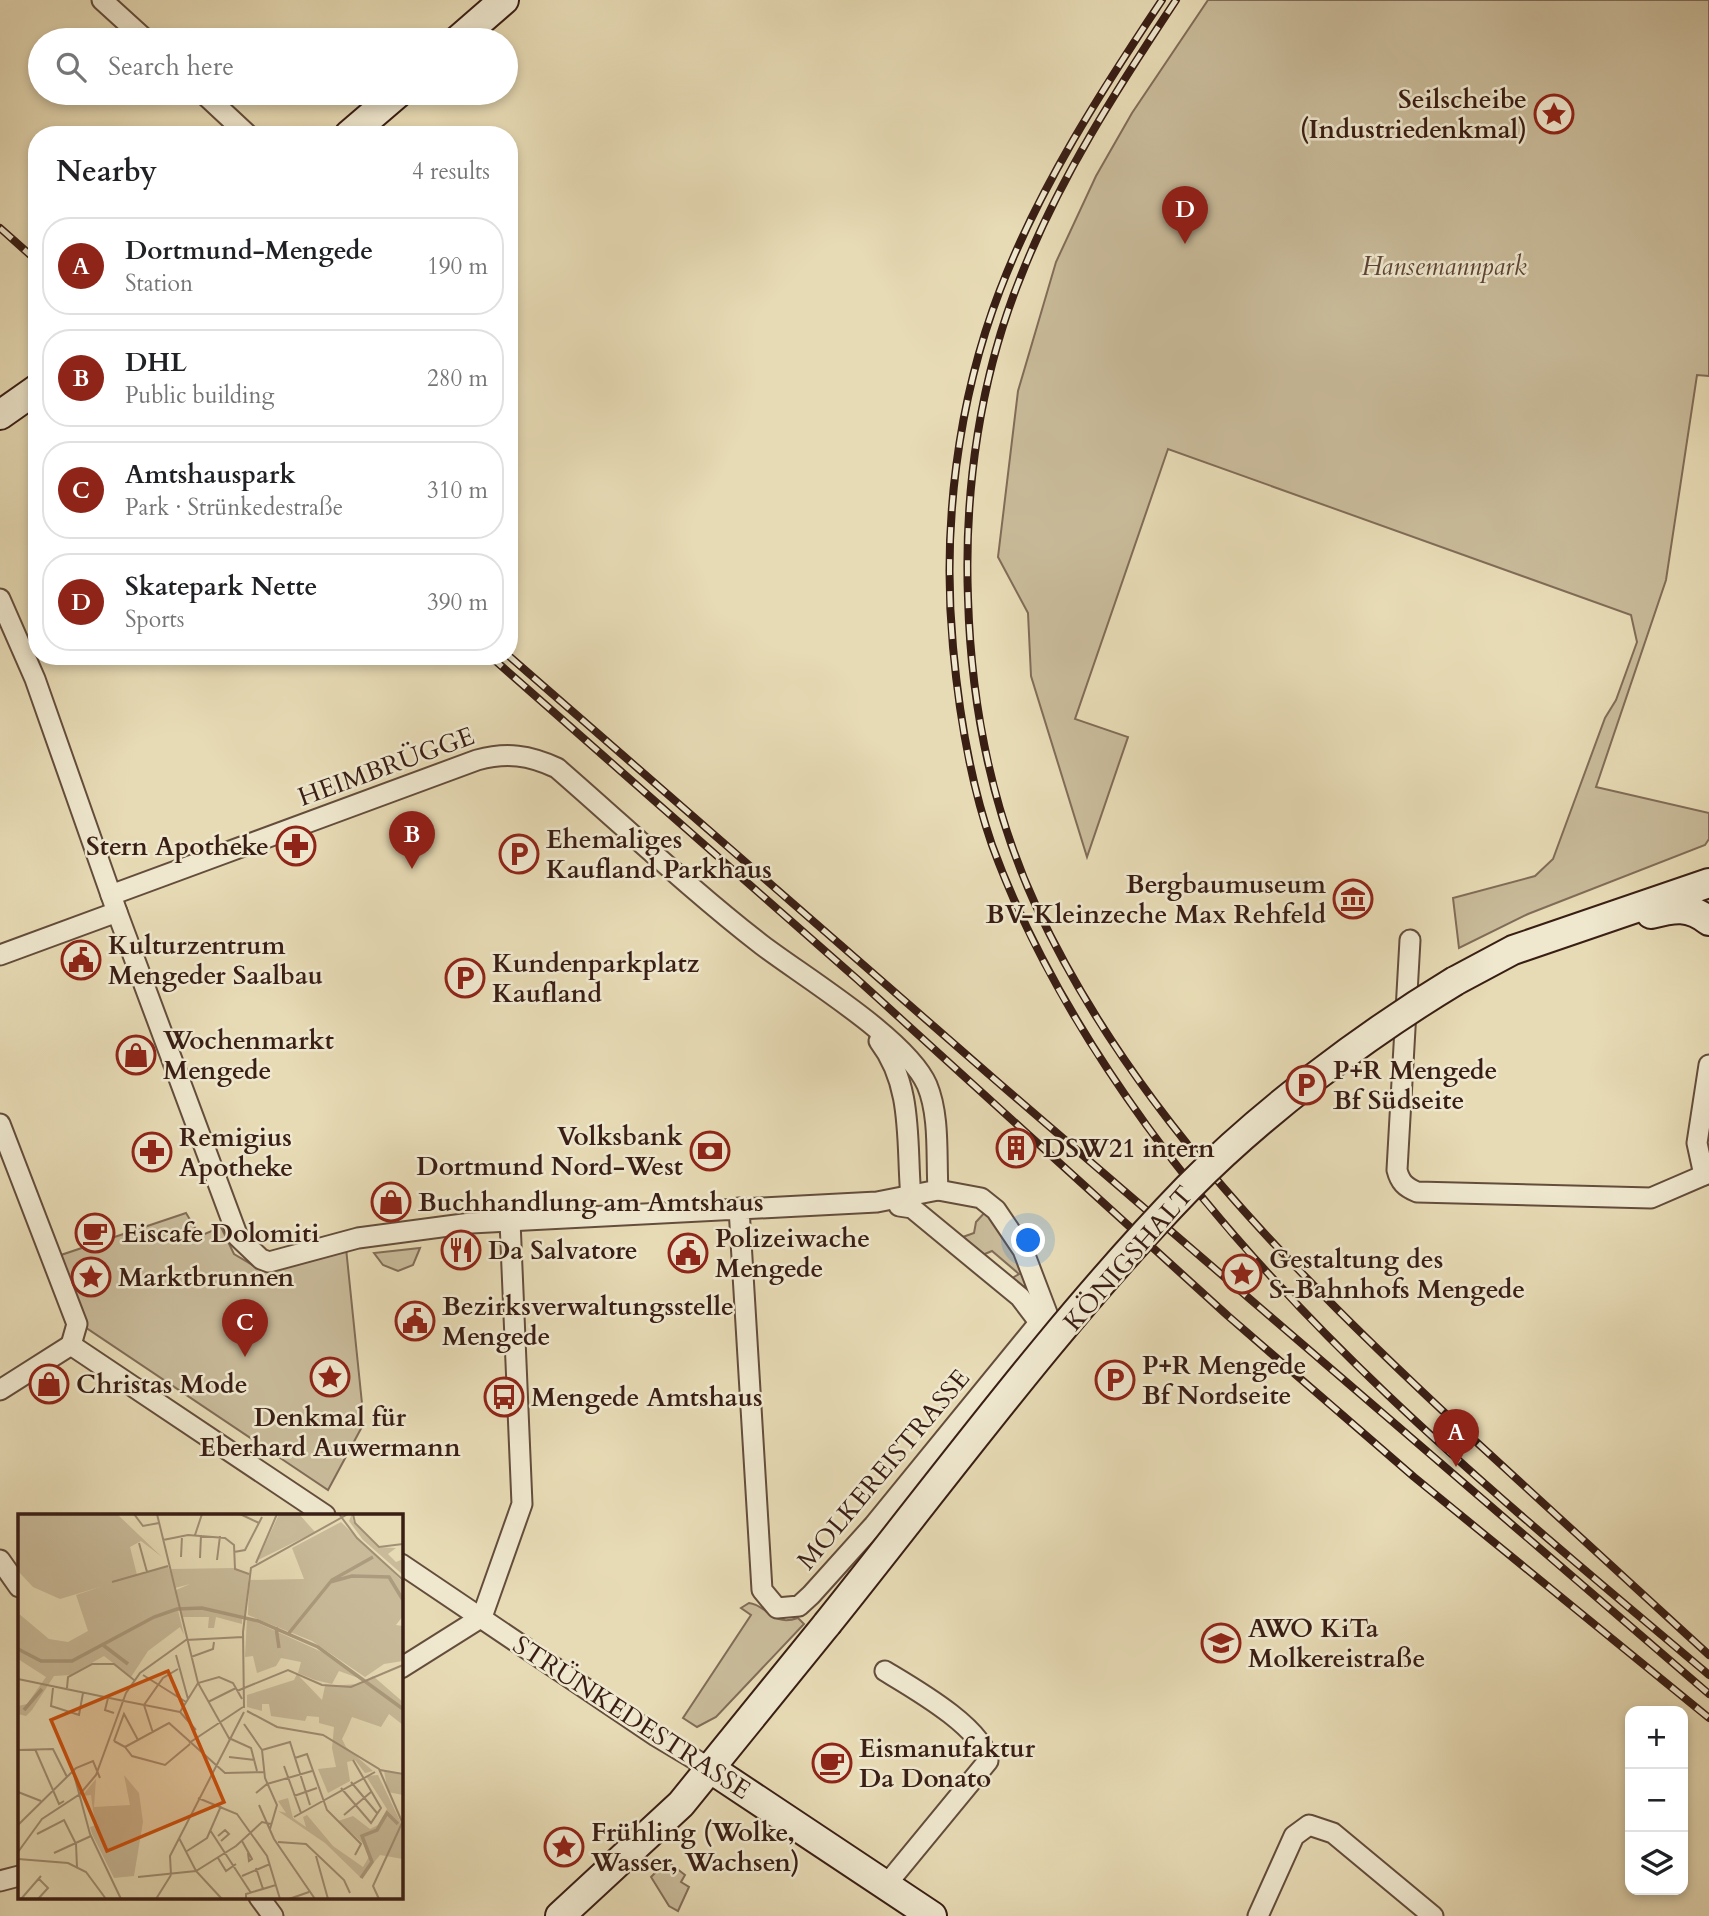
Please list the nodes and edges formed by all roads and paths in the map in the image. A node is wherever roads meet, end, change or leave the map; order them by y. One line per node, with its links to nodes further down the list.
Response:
1 (102, 0): 3 (street)
2 (503, 0): 4 (main road)
3 (133, 28)
4 (472, 28)
5 (216, 105): 7 (street)
6 (384, 105): 8 (main road)
7 (238, 126)
8 (360, 126)
9 (28, 395): 10 (main road)
10 (0, 415)
11 (0, 599): 12 (street)
12 (28, 663)
13 (29, 665): 16 (street)
14 (1709, 862): 19 (main road, KÖNIGSHALT)
15 (1709, 883): 19 (main road, KÖNIGSHALT)
16 (114, 903): 20 (street, HEIMBRÜGGE); 21 (street, HEIMBRÜGGE); 28 (street)
17 (1709, 921): 19 (main road)
18 (1410, 940): 24 (street)
19 (1513, 950): 41 (main road, KÖNIGSHALT, bridge)
20 (0, 954)
21 (853, 1010): 25 (street, HEIMBRÜGGE); 26 (street, HEIMBRÜGGE)
22 (1709, 1065): 24 (street)
23 (0, 1124): 32 (street)
24 (1707, 1174)
25 (938, 1191): 26 (street); 29 (street)
26 (911, 1201): 27 (street); 30 (street)
27 (738, 1208): 28 (street); 31 (street, MOLKEREISTRASSE)
28 (510, 1221): 38 (street)
29 (1037, 1286): 30 (street); 31 (street)
30 (1020, 1297): 31 (street)
31 (1039, 1322)
32 (71, 1345): 33 (street); 34 (street)
33 (0, 1390)
34 (324, 1514)
35 (0, 1560): 37 (street)
36 (402, 1565): 38 (street, STRÜNKEDESTRASSE)
37 (18, 1586)
38 (482, 1617): 39 (street); 41 (street, STRÜNKEDESTRASSE)
39 (402, 1667)
40 (885, 1671): 44 (street)
41 (711, 1769): 44 (main road, STRÜNKEDESTRASSE); 47 (main road, KÖNIGSHALT)
42 (18, 1876): 43 (street)
43 (0, 1881)
44 (886, 1885): 48 (main road, STRÜNKEDESTRASSE)
45 (260, 1898): 46 (street)
46 (273, 1916)
47 (559, 1916)
48 (932, 1916)
49 (1258, 1916): 50 (street)
50 (1433, 1916)

